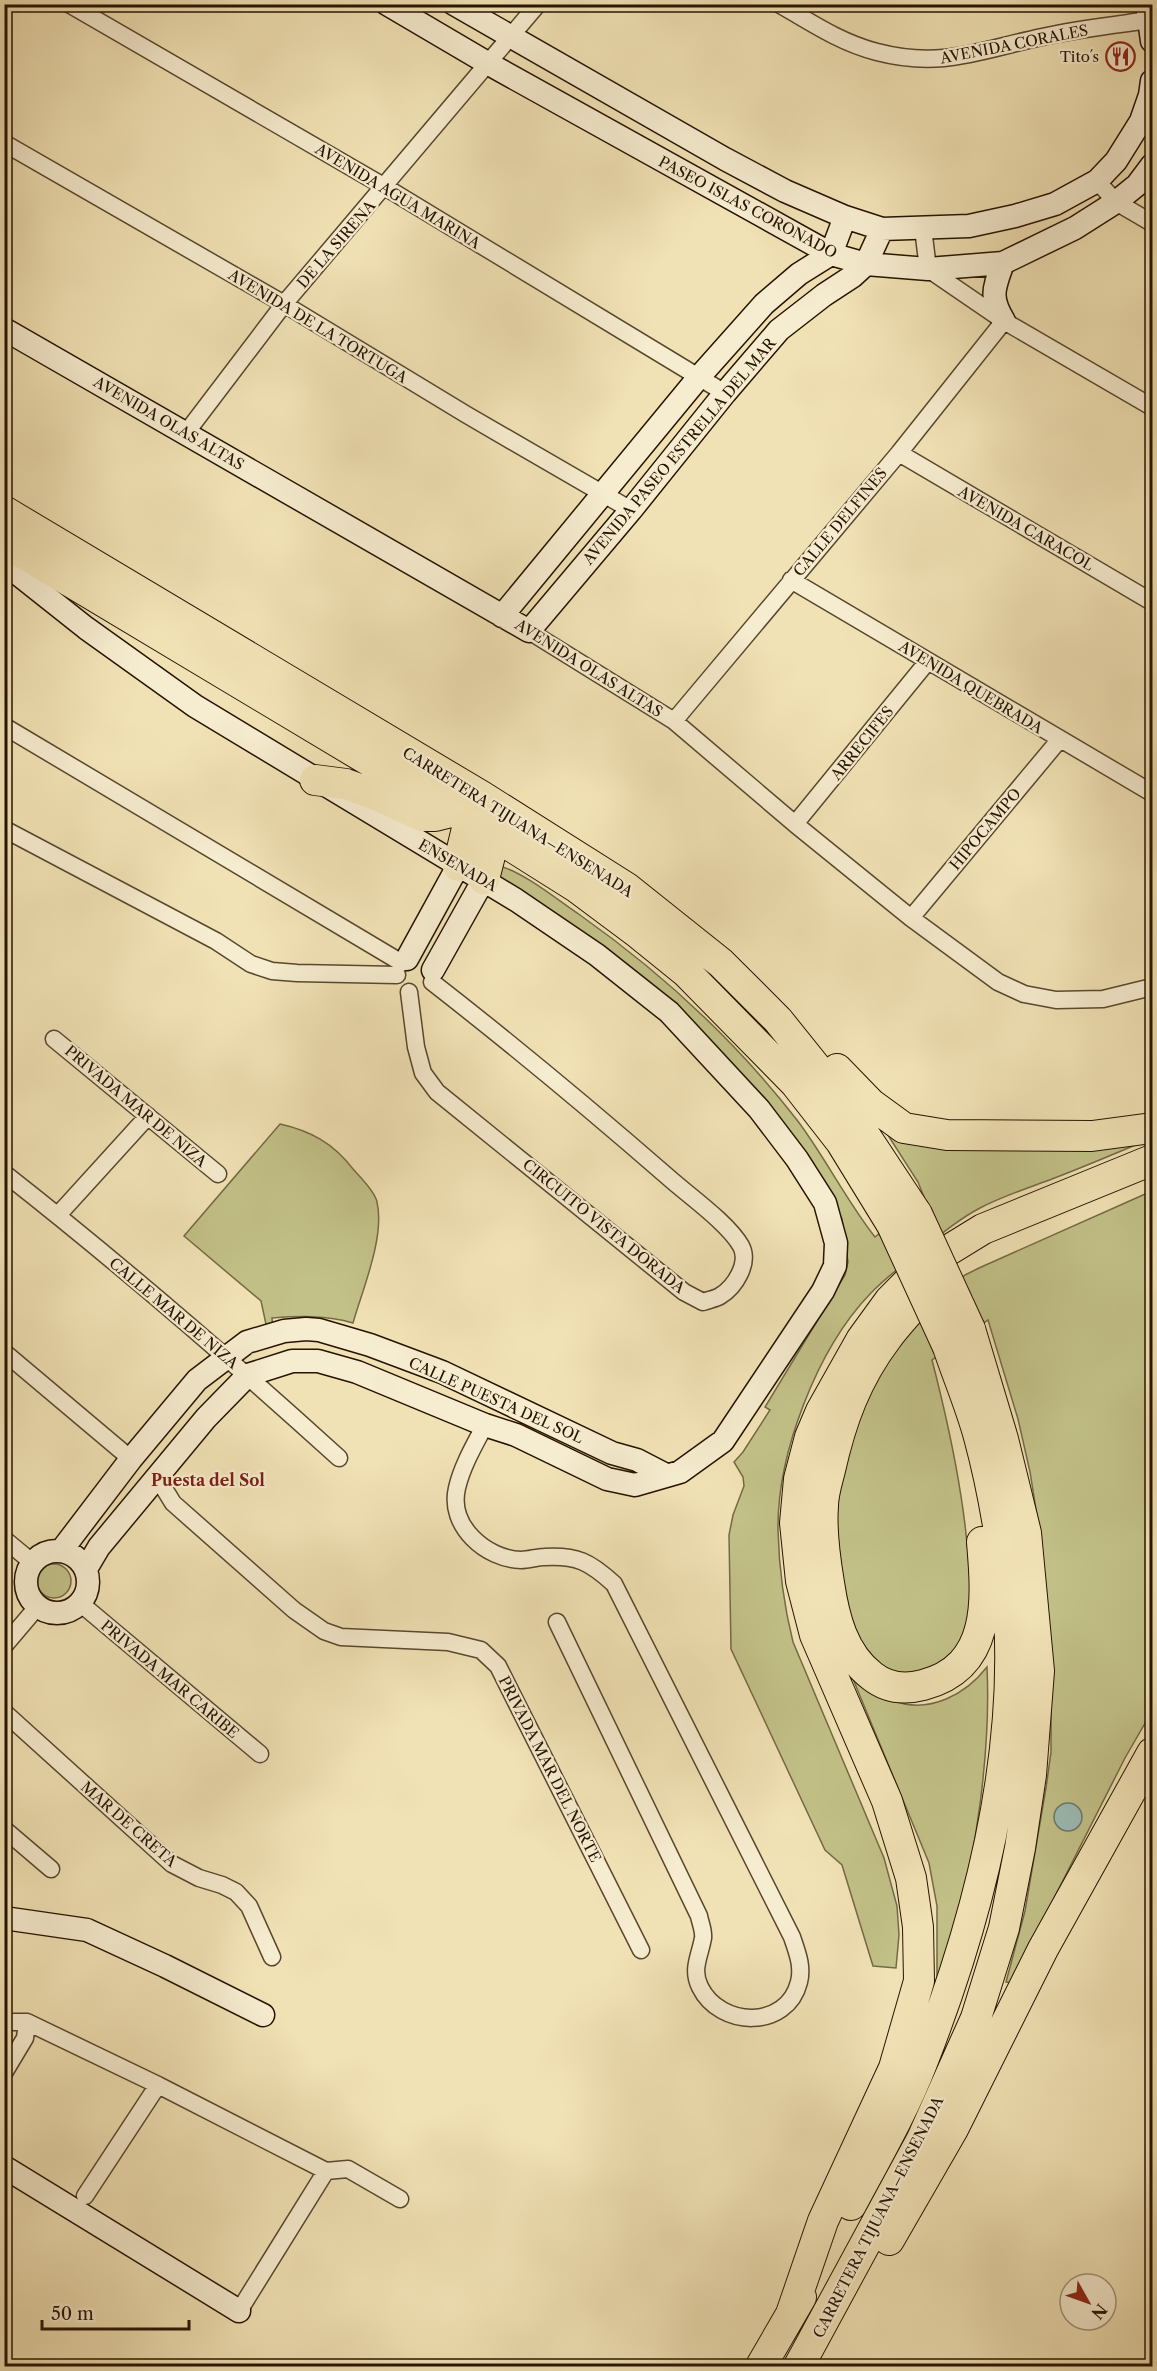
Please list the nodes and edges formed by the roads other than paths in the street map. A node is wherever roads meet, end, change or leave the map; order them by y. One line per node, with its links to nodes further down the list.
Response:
1 (69, 4): 13 (street, AVENIDA AGUA MARINA)
2 (387, 4): 8 (street, PASEO ISLAS CORONADO)
3 (454, 4): 7 (street, PASEO ISLAS CORONADO)
4 (538, 4): 7 (street, DE LA SIRENA)
5 (778, 4): 6 (street, AVENIDA CORALES)
6 (1150, 21)
7 (511, 38): 8 (street, DE LA SIRENA); 15 (street, PASEO ISLAS CORONADO)
8 (489, 64): 13 (street, DE LA SIRENA); 19 (street, PASEO ISLAS CORONADO)
9 (1152, 81): 12 (street, PASEO ISLAS CORONADO)
10 (4, 143): 23 (street, AVENIDA DE LA TORTUGA)
11 (1152, 165): 14 (street, PASEO ISLAS CORONADO)
12 (1097, 182): 14 (street); 17 (street, PASEO ISLAS CORONADO)
13 (385, 187): 23 (street, DE LA SIRENA); 26 (street, AVENIDA AGUA MARINA)
14 (1116, 202): 16 (street); 20 (street, PASEO ISLAS CORONADO)
15 (845, 217): 18 (street, PASEO ISLAS CORONADO); 19 (street)
16 (1152, 223)
17 (923, 228): 18 (street, PASEO ISLAS CORONADO); 22 (street)
18 (882, 229): 21 (street, AVENIDA PASEO ESTRELLA DEL MAR)
19 (831, 254): 21 (street, PASEO ISLAS CORONADO); 26 (street, AVENIDA PASEO ESTRELLA DEL MAR)
20 (1003, 263): 22 (street, PASEO ISLAS CORONADO); 24 (street)
21 (866, 264): 22 (street, PASEO ISLAS CORONADO); 27 (street, AVENIDA PASEO ESTRELLA DEL MAR)
22 (928, 268): 24 (street)
23 (284, 304): 29 (street, DE LA SIRENA); 31 (street, AVENIDA DE LA TORTUGA)
24 (1004, 321): 28 (street); 30 (street, CALLE DELFINES)
25 (4, 329): 29 (street, AVENIDA OLAS ALTAS)
26 (699, 377): 27 (street, AVENIDA AGUA MARINA); 31 (street, AVENIDA PASEO ESTRELLA DEL MAR)
27 (725, 393): 32 (street, AVENIDA PASEO ESTRELLA DEL MAR)
28 (1152, 407)
29 (186, 433): 38 (street, AVENIDA OLAS ALTAS)
30 (899, 453): 36 (street, CALLE DELFINES); 37 (street, AVENIDA CARACOL)
31 (602, 495): 32 (street, AVENIDA DE LA TORTUGA); 38 (street, AVENIDA PASEO ESTRELLA DEL MAR)
32 (631, 510): 39 (street, AVENIDA PASEO ESTRELLA DEL MAR)
33 (4, 511): 59 (highway, CARRETERA TIJUANA–ENSENADA)
34 (4, 542): 46 (highway, CARRETERA TIJUANA–ENSENADA)
35 (4, 563): 44 (street, ENSENADA)
36 (791, 580): 40 (street, AVENIDA QUEBRADA); 41 (street, CALLE DELFINES)
37 (1152, 602)
38 (502, 616): 39 (street, AVENIDA OLAS ALTAS)
39 (529, 631): 41 (street, AVENIDA OLAS ALTAS)
40 (928, 662): 43 (street, AVENIDA QUEBRADA); 47 (street, ARRECIFES)
41 (674, 721): 47 (street, AVENIDA OLAS ALTAS)
42 (4, 726): 55 (street)
43 (1060, 739): 45 (street, AVENIDA QUEBRADA); 53 (street, HIPOCAMPO)
44 (315, 780): 46 (highway); 50 (street, ENSENADA)
45 (1152, 793)
46 (462, 816): 49 (highway, CARRETERA TIJUANA–ENSENADA); 50 (highway)
47 (795, 824): 53 (street, AVENIDA OLAS ALTAS)
48 (4, 829): 55 (street)
49 (495, 836): 51 (highway); 68 (highway, CARRETERA TIJUANA–ENSENADA)
50 (458, 866): 51 (street, ENSENADA); 52 (street)
51 (484, 879): 54 (street); 69 (street, ENSENADA)
52 (434, 910): 54 (street); 55 (street)
53 (911, 918): 57 (street, AVENIDA OLAS ALTAS)
54 (459, 924): 56 (street)
55 (402, 966): 56 (street); 58 (street)
56 (433, 976): 58 (street); 58 (street, CIRCUITO VISTA DORADA)
57 (1152, 987)
58 (409, 992)
59 (778, 1020): 62 (highway); 68 (highway, CARRETERA TIJUANA–ENSENADA)
60 (54, 1039): 61 (street, PRIVADA MAR DE NIZA)
61 (148, 1116): 65 (street, PRIVADA MAR DE NIZA); 67 (street)
62 (1152, 1128)
63 (1152, 1160): 108 (highway)
64 (4, 1173): 67 (street, CALLE MAR DE NIZA)
65 (218, 1174)
66 (1152, 1179): 77 (highway)
67 (58, 1215): 72 (street, CALLE MAR DE NIZA)
68 (904, 1220): 70 (highway, CARRETERA TIJUANA–ENSENADA, bridge)
69 (836, 1243): 80 (street, CALLE PUESTA DEL SOL)
70 (959, 1338): 77 (highway, CARRETERA TIJUANA–ENSENADA); 109 (highway, CARRETERA TIJUANA–ENSENADA)
71 (4, 1352): 79 (street)
72 (225, 1357): 73 (street, CALLE PUESTA DEL SOL); 74 (street, CALLE MAR DE NIZA); 79 (street, CALLE PUESTA DEL SOL)
73 (442, 1372): 75 (street); 80 (street, CALLE PUESTA DEL SOL)
74 (248, 1375): 75 (street, CALLE PUESTA DEL SOL); 78 (street, CALLE MAR DE NIZA); 81 (street, CALLE PUESTA DEL SOL)
75 (432, 1401): 76 (street, CALLE PUESTA DEL SOL)
76 (485, 1425): 80 (street, CALLE PUESTA DEL SOL); 88 (street)
77 (979, 1437): 108 (highway, CARRETERA TIJUANA–ENSENADA)
78 (339, 1458)
79 (131, 1459): 83 (street, CALLE PUESTA DEL SOL)
80 (666, 1475)
81 (157, 1477): 85 (street, CALLE PUESTA DEL SOL); 96 (street, PRIVADA MAR DEL NORTE)
82 (4, 1539): 84 (street)
83 (61, 1551): 84 (street); 85 (street)
84 (33, 1563): 87 (street)
85 (86, 1569): 86 (street)
86 (80, 1603): 87 (street); 92 (street, PRIVADA MAR CARIBE)
87 (39, 1606): 89 (street)
88 (557, 1622)
89 (4, 1646)
90 (4, 1712): 97 (street, MAR DE CRETA)
91 (1152, 1753): 109 (highway)
92 (260, 1754)
93 (4, 1829): 94 (street)
94 (51, 1869)
95 (4, 1918): 98 (street)
96 (641, 1950)
97 (272, 1957)
98 (264, 2015)
99 (4, 2022): 100 (street)
100 (27, 2022): 101 (street); 102 (street)
101 (4, 2073)
102 (158, 2085): 104 (street); 105 (street)
103 (4, 2167): 107 (street)
104 (326, 2171): 106 (street); 107 (street)
105 (85, 2196)
106 (400, 2199)
107 (239, 2311)
108 (791, 2314): 110 (highway, CARRETERA TIJUANA–ENSENADA)
109 (826, 2320): 111 (highway, CARRETERA TIJUANA–ENSENADA)
110 (761, 2367)
111 (799, 2367)

